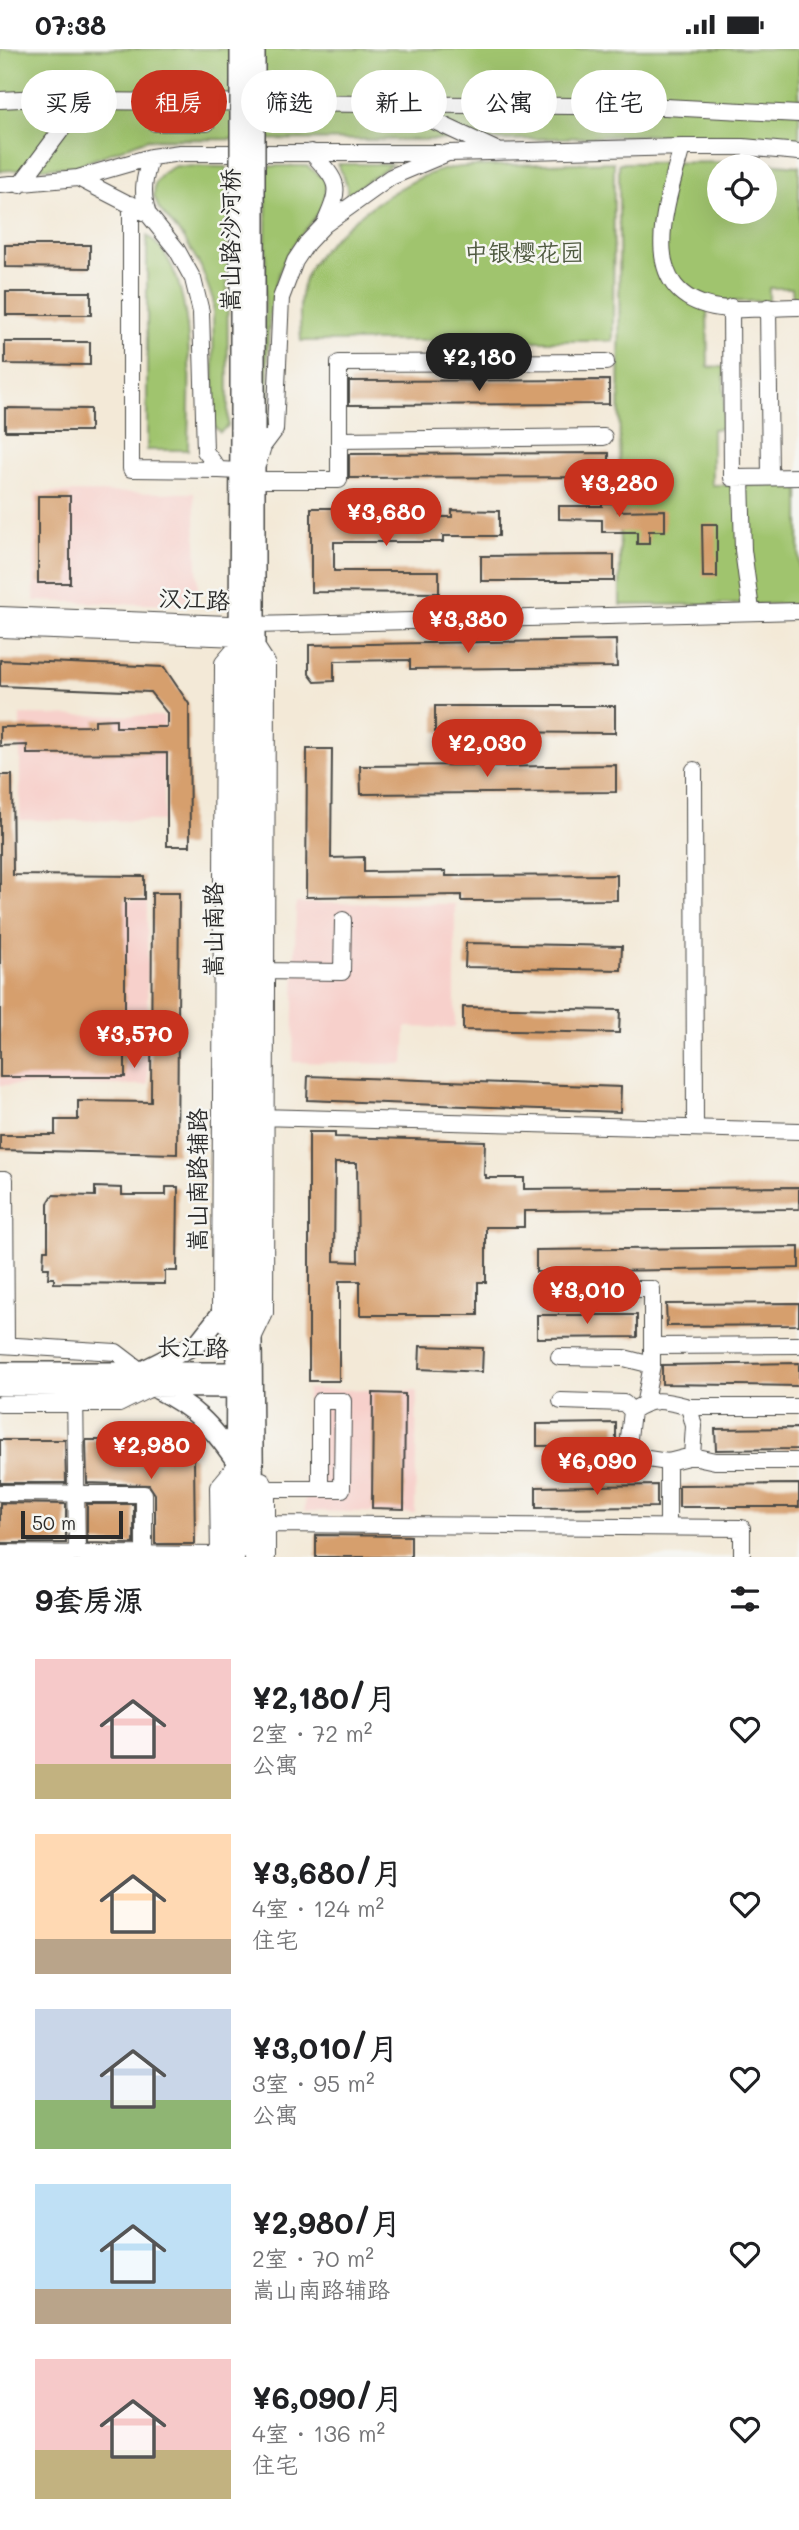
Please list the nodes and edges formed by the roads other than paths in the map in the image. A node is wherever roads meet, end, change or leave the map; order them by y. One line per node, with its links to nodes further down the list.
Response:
1 (240, 49): 27 (main road, 嵩山路沙河桥, bridge)
2 (255, 49): 27 (main road, 嵩山路沙河桥, bridge)
3 (21, 99): 4 (street)
4 (0, 100)
5 (227, 103): 6 (street)
6 (351, 104)
7 (447, 105): 8 (street)
8 (799, 114)
9 (447, 127): 13 (street)
10 (59, 133): 19 (street)
11 (682, 147): 13 (street); 14 (street); 23 (street)
12 (312, 152): 15 (street); 16 (street); 22 (street)
13 (500, 152): 15 (street)
14 (799, 152)
15 (449, 153): 22 (street)
16 (151, 157): 17 (street); 21 (street)
17 (78, 178): 19 (street); 20 (street)
18 (0, 185): 19 (street)
19 (20, 185)
20 (131, 204): 21 (street); 30 (street)
21 (148, 213): 30 (street)
22 (324, 225): 31 (street)
23 (732, 307): 24 (street); 34 (street)
24 (768, 307): 25 (street); 32 (street)
25 (799, 307)
26 (606, 362): 29 (street)
27 (248, 430): 31 (main road, 嵩山南路)
28 (604, 437): 29 (street)
29 (339, 440): 31 (street)
30 (219, 470): 31 (street)
31 (250, 474): 39 (main road, 嵩山南路)
32 (770, 477): 33 (street); 34 (street)
33 (799, 477)
34 (741, 478): 35 (street)
35 (751, 610): 36 (street); 39 (street)
36 (799, 611)
37 (0, 615): 39 (street, 汉江路)
38 (0, 629): 39 (street, 汉江路)
39 (246, 635): 42 (main road, 嵩山南路); 42 (street); 47 (street, 嵩山南路辅路)
40 (694, 770): 44 (street)
41 (343, 920): 42 (street)
42 (253, 971): 43 (main road, 嵩山南路); 43 (street)
43 (253, 1117): 44 (street); 46 (main road, 嵩山南路); 53 (main road, 嵩山南路)
44 (695, 1128): 45 (street)
45 (799, 1131)
46 (238, 1160): 47 (street); 50 (main road, 嵩山南路)
47 (221, 1177): 52 (street, 嵩山南路辅路)
48 (0, 1179): 49 (street)
49 (3, 1269): 54 (street)
50 (236, 1279): 52 (main road); 53 (main road, 嵩山南路)
51 (563, 1289): 56 (street)
52 (220, 1315): 53 (street); 60 (main road)
53 (244, 1341): 61 (main road, 嵩山南路)
54 (3, 1345): 60 (street)
55 (799, 1345): 56 (street)
56 (652, 1346): 58 (street)
57 (559, 1357): 58 (street)
58 (652, 1365): 67 (street)
59 (0, 1371): 60 (main road, 长江路)
60 (141, 1371): 61 (main road, 长江路)
61 (241, 1380): 63 (main road, 长江路); 75 (main road, 嵩山南路)
62 (0, 1387): 64 (main road, 长江路)
63 (153, 1387): 64 (main road, 长江路); 75 (main road)
64 (75, 1396): 66 (street); 79 (street)
65 (561, 1401): 67 (street)
66 (0, 1404)
67 (638, 1406): 68 (street); 72 (street)
68 (689, 1407): 69 (street); 71 (street)
69 (799, 1407)
70 (553, 1455): 72 (street)
71 (692, 1455): 73 (street); 74 (street)
72 (641, 1458): 74 (street)
73 (799, 1461)
74 (668, 1462): 81 (street)
75 (241, 1464): 76 (main road, 嵩山南路); 85 (main road, 嵩山南路)
76 (260, 1489): 77 (street); 80 (street); 86 (main road, 嵩山南路)
77 (320, 1489): 77 (street)
78 (0, 1493): 79 (street)
79 (76, 1494): 83 (street); 84 (street)
80 (267, 1524): 81 (street); 87 (street)
81 (668, 1527): 88 (street)
82 (0, 1553): 83 (street)
83 (77, 1555): 84 (street)
84 (144, 1556): 85 (street)
85 (224, 1556)
86 (254, 1557)
87 (267, 1557)
88 (742, 1557)

